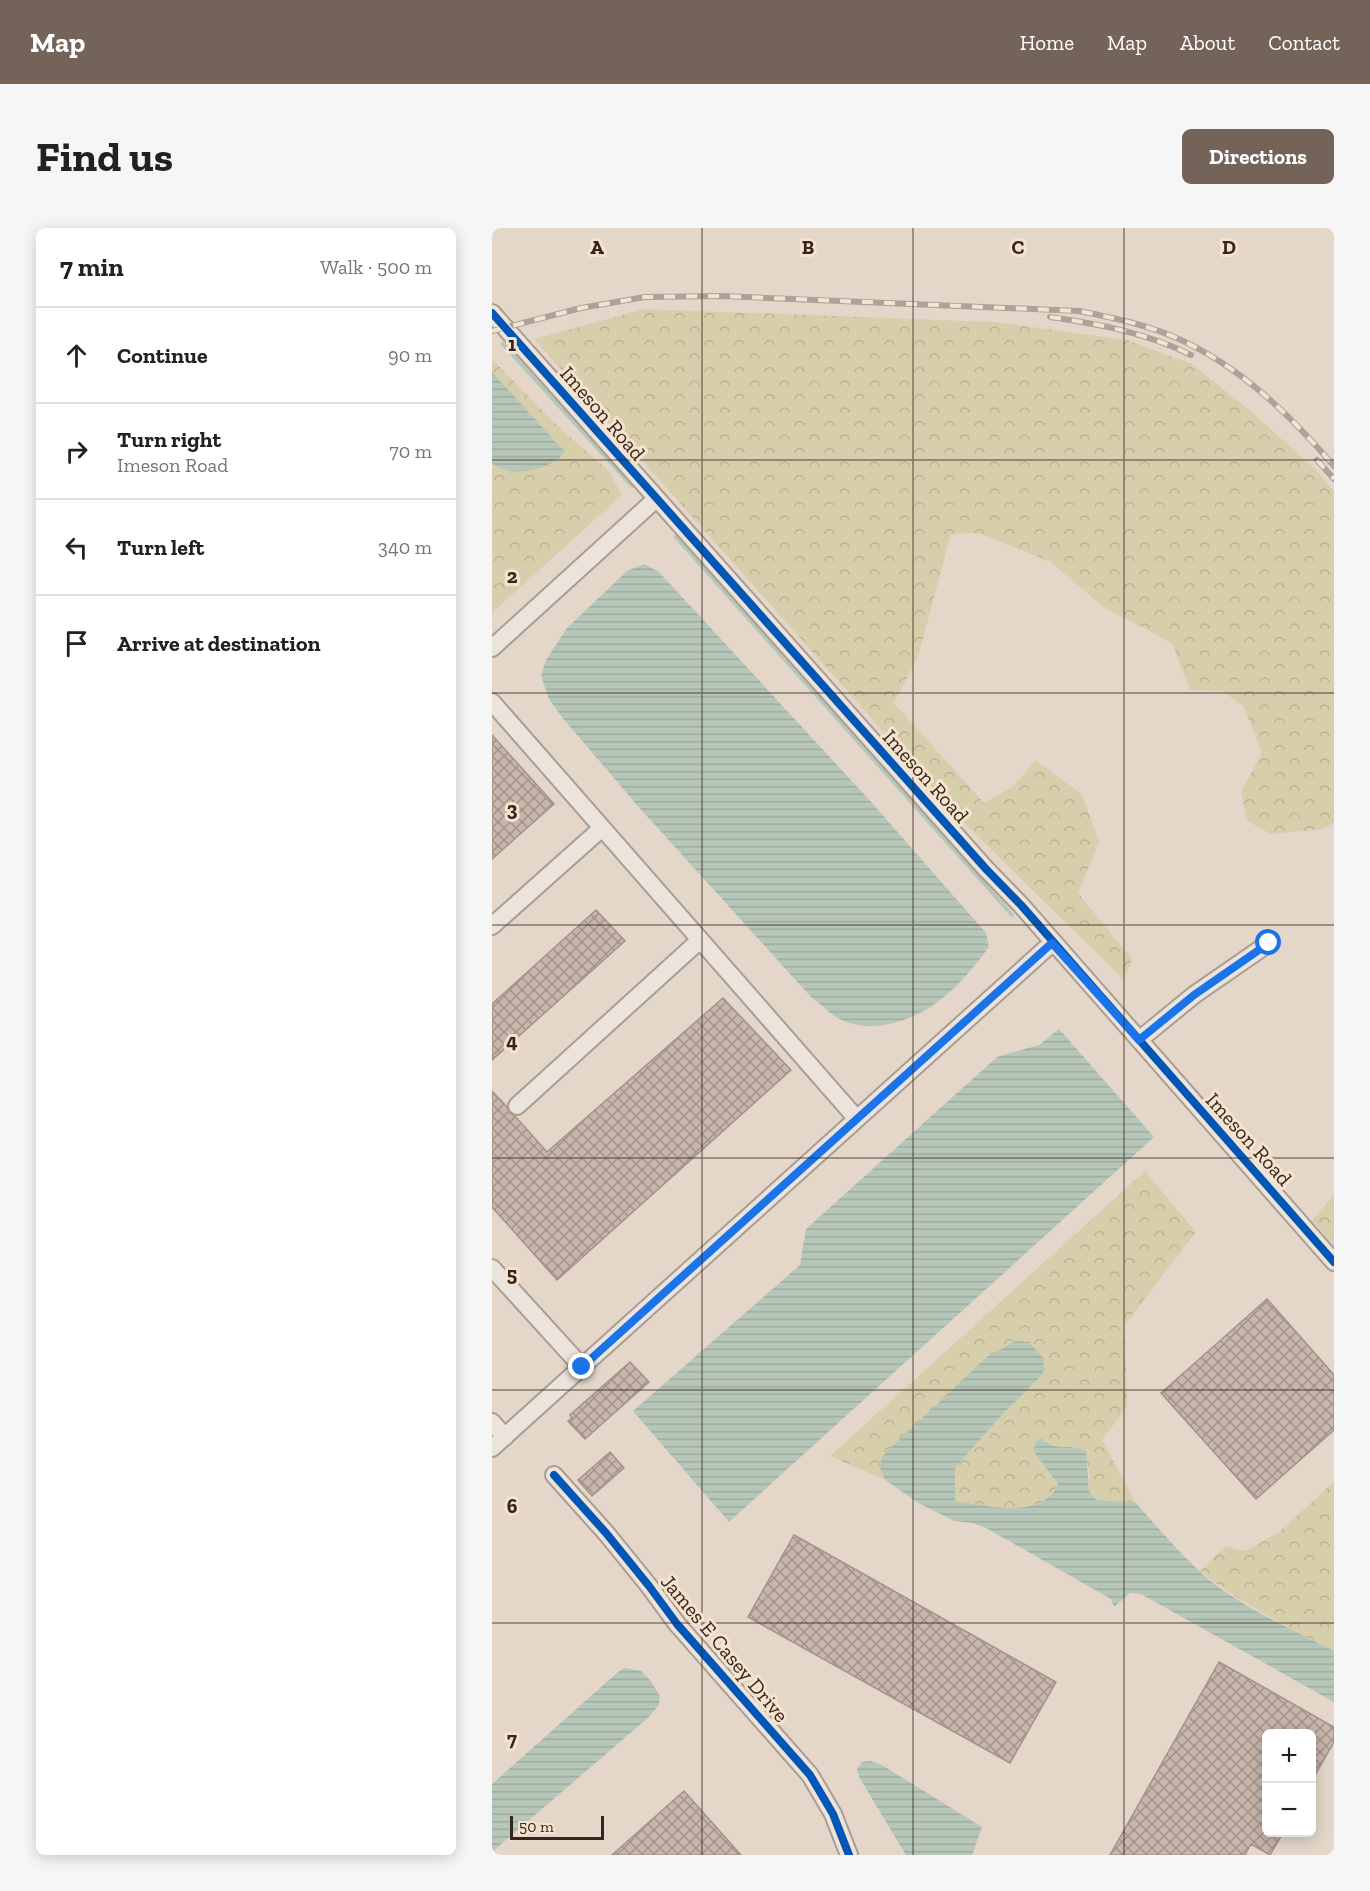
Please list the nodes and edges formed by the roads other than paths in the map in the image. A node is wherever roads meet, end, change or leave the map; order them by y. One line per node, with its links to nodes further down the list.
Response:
1 (492, 313): 2 (street, Imeson Road)
2 (656, 499): 3 (street); 8 (street, Imeson Road)
3 (492, 648)
4 (492, 702): 5 (street)
5 (602, 828): 6 (street); 7 (street)
6 (492, 926)
7 (700, 940): 11 (street); 12 (street)
8 (1052, 943): 10 (street, Imeson Road); 12 (street)
9 (1269, 943): 10 (street)
10 (1139, 1040): 13 (street, Imeson Road)
11 (517, 1106)
12 (857, 1119): 15 (street)
13 (1334, 1262)
14 (492, 1268): 15 (street)
15 (582, 1367): 17 (street)
16 (492, 1422): 17 (street)
17 (498, 1442)
18 (554, 1475): 19 (street, James E Casey Drive)
19 (849, 1855)

